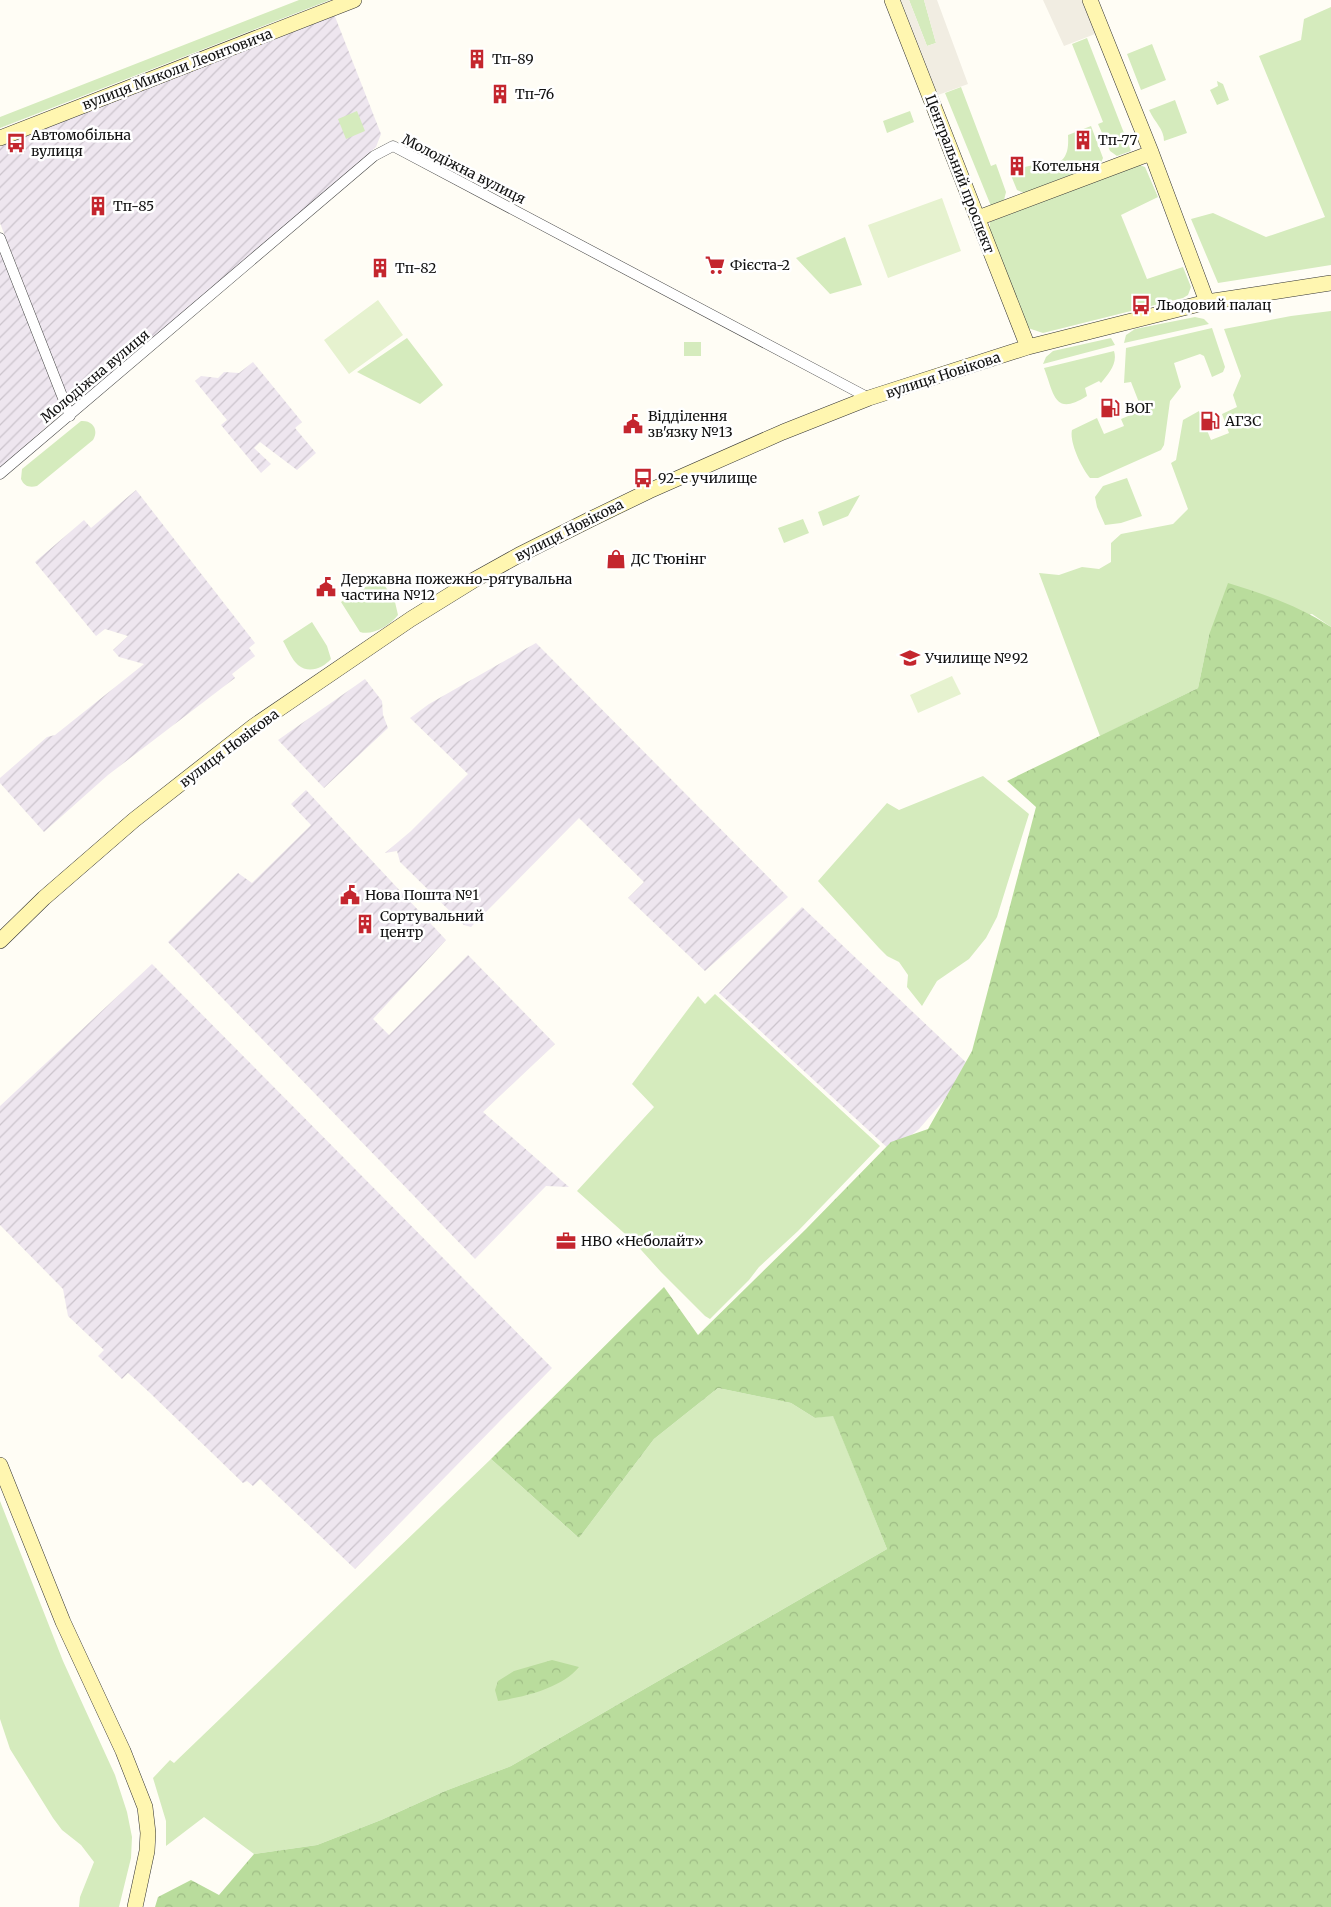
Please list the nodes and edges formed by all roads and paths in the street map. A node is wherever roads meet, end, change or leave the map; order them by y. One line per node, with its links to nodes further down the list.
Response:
1 (354, 0): 4 (street, вулиця Миколи Леонтовича)
2 (892, 0): 6 (street, Центральний проспект)
3 (1090, 0): 5 (street)
4 (0, 138)
5 (1151, 153): 6 (street); 9 (street)
6 (978, 218): 10 (street, Центральний проспект)
7 (0, 238): 12 (street)
8 (1331, 283): 9 (street)
9 (1214, 301): 10 (street, вулиця Новікова)
10 (1028, 347): 11 (street, вулиця Новікова)
11 (869, 398): 12 (street, Молодіжна вулиця); 14 (street, вулиця Новікова)
12 (70, 416): 13 (street, Молодіжна вулиця)
13 (0, 474)
14 (0, 941)
15 (0, 1465): 16 (street)
16 (134, 1907)

